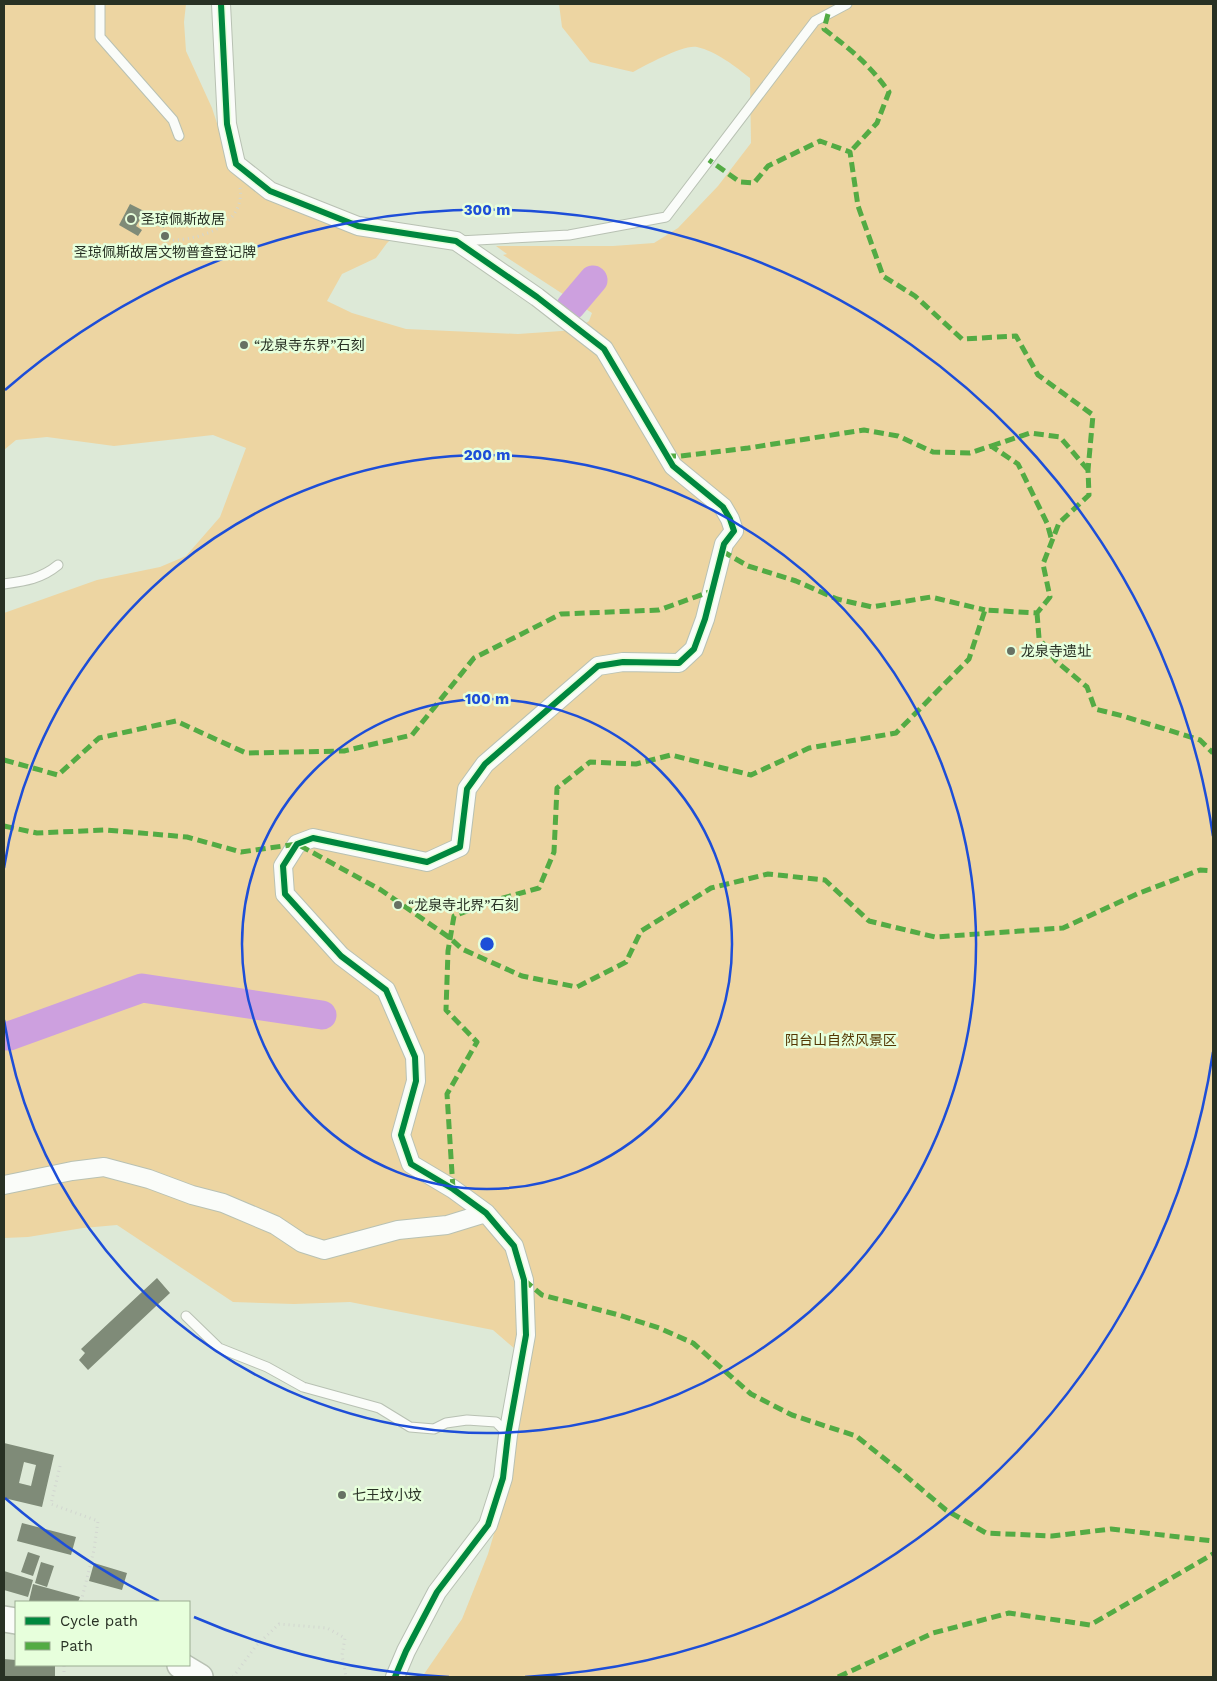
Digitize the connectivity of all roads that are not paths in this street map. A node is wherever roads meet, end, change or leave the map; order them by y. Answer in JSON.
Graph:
{"nodes":[{"id":1,"x":100,"y":4,"type":"edge"},
{"id":2,"x":221,"y":4,"type":"edge"},
{"id":3,"x":847,"y":4,"type":"edge"},
{"id":4,"x":179,"y":136,"type":"dead end"},
{"id":5,"x":456,"y":241,"type":"junction"},
{"id":6,"x":58,"y":565,"type":"dead end"},
{"id":7,"x":4,"y":584,"type":"edge"},
{"id":8,"x":4,"y":1185,"type":"edge"},
{"id":9,"x":486,"y":1214,"type":"junction"},
{"id":10,"x":186,"y":1316,"type":"dead end"},
{"id":11,"x":508,"y":1435,"type":"junction"},
{"id":12,"x":182,"y":1666,"type":"edge"},
{"id":13,"x":200,"y":1677,"type":"edge"},
{"id":14,"x":395,"y":1677,"type":"edge"}],
"edges":[{"from":1,"to":4,"type":"lane"},
{"from":2,"to":5,"type":"street"},
{"from":3,"to":5,"type":"lane"},
{"from":5,"to":9,"type":"street"},
{"from":6,"to":7,"type":"lane"},
{"from":8,"to":9,"type":"street"},
{"from":9,"to":11,"type":"street"},
{"from":10,"to":11,"type":"lane"},
{"from":11,"to":14,"type":"street"},
{"from":12,"to":13,"type":"street"}]}
